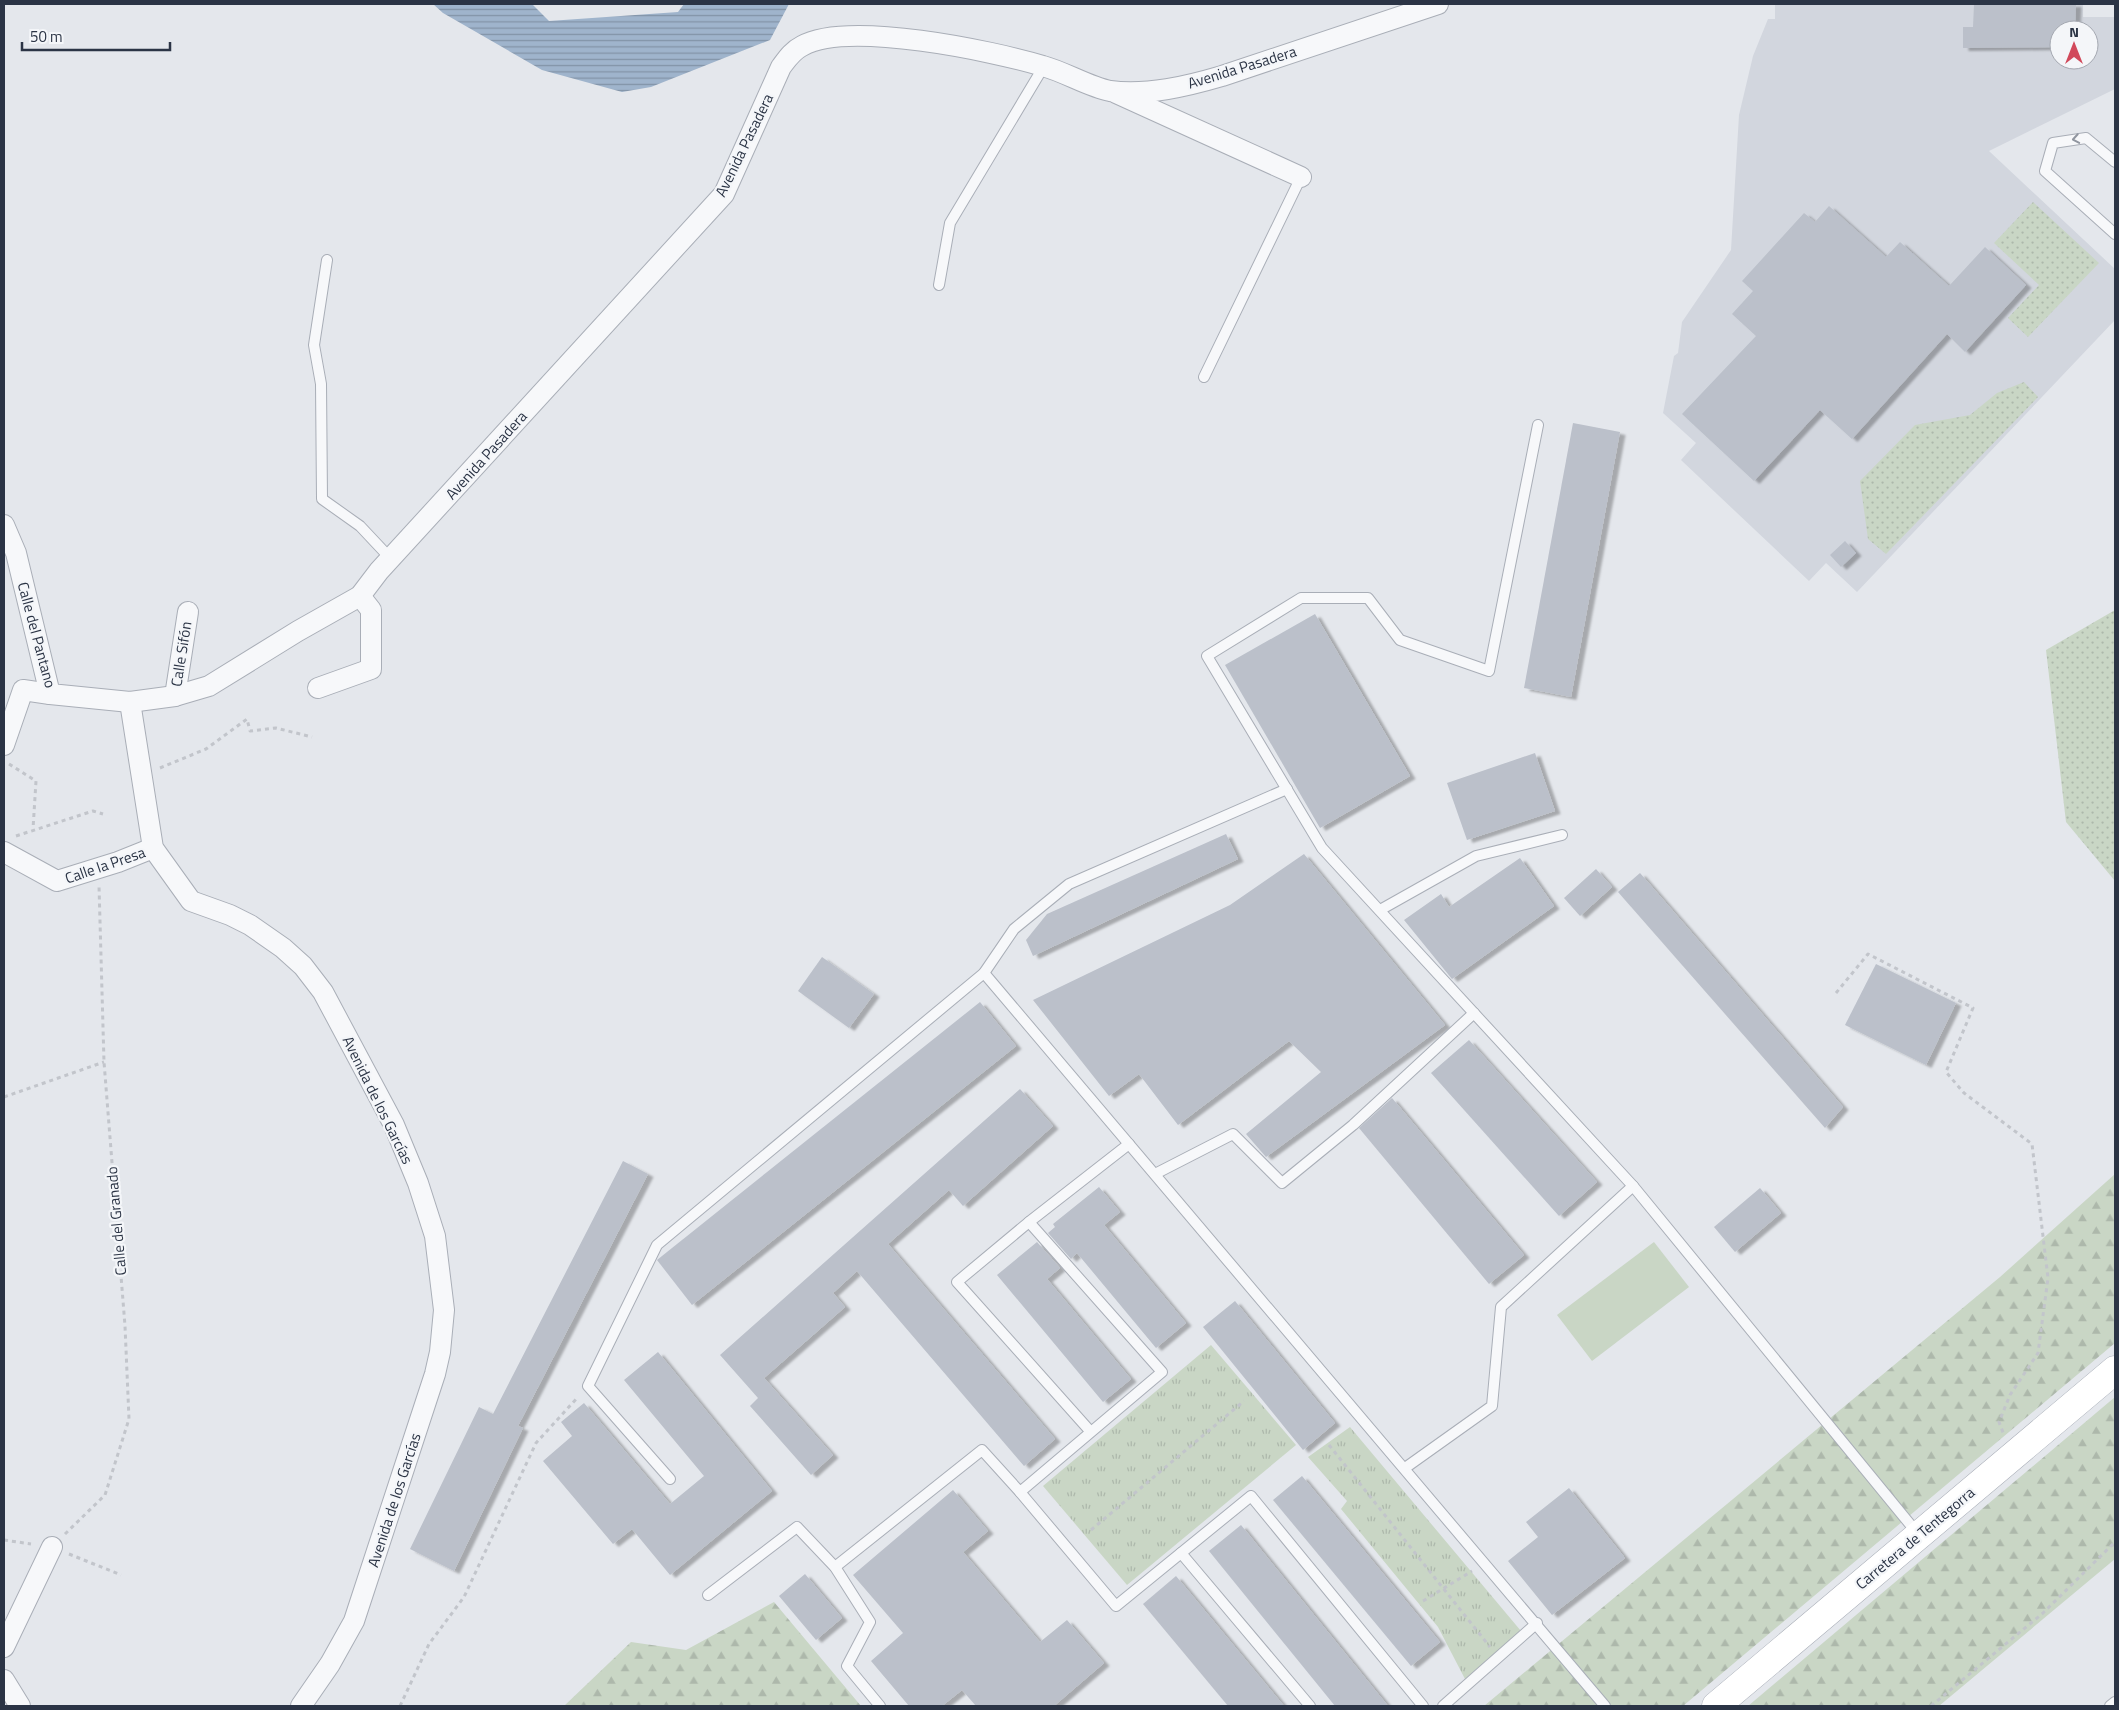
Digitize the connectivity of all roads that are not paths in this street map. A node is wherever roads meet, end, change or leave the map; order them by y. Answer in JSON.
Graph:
{"nodes":[{"id":1,"x":1438,"y":4,"type":"edge"},
{"id":2,"x":1044,"y":66,"type":"junction"},
{"id":3,"x":1109,"y":91,"type":"junction"},
{"id":4,"x":2115,"y":162,"type":"edge"},
{"id":5,"x":1301,"y":177,"type":"joint"},
{"id":6,"x":2115,"y":234,"type":"edge"},
{"id":7,"x":327,"y":260,"type":"dead end"},
{"id":8,"x":940,"y":285,"type":"dead end"},
{"id":9,"x":1204,"y":377,"type":"dead end"},
{"id":10,"x":1538,"y":425,"type":"dead end"},
{"id":11,"x":4,"y":525,"type":"edge"},
{"id":12,"x":391,"y":559,"type":"junction"},
{"id":13,"x":360,"y":596,"type":"junction"},
{"id":14,"x":188,"y":612,"type":"dead end"},
{"id":15,"x":318,"y":688,"type":"dead end"},
{"id":16,"x":50,"y":694,"type":"junction"},
{"id":17,"x":175,"y":696,"type":"junction"},
{"id":18,"x":130,"y":702,"type":"junction"},
{"id":19,"x":4,"y":745,"type":"edge"},
{"id":20,"x":1287,"y":789,"type":"junction"},
{"id":21,"x":1562,"y":835,"type":"dead end"},
{"id":22,"x":7,"y":845,"type":"edge"},
{"id":23,"x":153,"y":848,"type":"junction"},
{"id":24,"x":1380,"y":910,"type":"junction"},
{"id":25,"x":984,"y":973,"type":"junction"},
{"id":26,"x":1474,"y":1013,"type":"junction"},
{"id":27,"x":1129,"y":1144,"type":"junction"},
{"id":28,"x":1155,"y":1174,"type":"junction"},
{"id":29,"x":1633,"y":1186,"type":"junction"},
{"id":30,"x":1029,"y":1222,"type":"junction"},
{"id":31,"x":2115,"y":1370,"type":"edge"},
{"id":32,"x":1090,"y":1431,"type":"junction"},
{"id":33,"x":1405,"y":1468,"type":"junction"},
{"id":34,"x":670,"y":1479,"type":"dead end"},
{"id":35,"x":1020,"y":1492,"type":"junction"},
{"id":36,"x":1918,"y":1535,"type":"junction"},
{"id":37,"x":52,"y":1547,"type":"road end"},
{"id":38,"x":1181,"y":1553,"type":"junction"},
{"id":39,"x":835,"y":1567,"type":"junction"},
{"id":40,"x":708,"y":1595,"type":"dead end"},
{"id":41,"x":1537,"y":1623,"type":"junction"},
{"id":42,"x":4,"y":1647,"type":"edge"},
{"id":43,"x":4,"y":1680,"type":"edge"},
{"id":44,"x":2115,"y":1702,"type":"edge"},
{"id":45,"x":20,"y":1706,"type":"edge"},
{"id":46,"x":301,"y":1706,"type":"edge"},
{"id":47,"x":880,"y":1706,"type":"edge"},
{"id":48,"x":1310,"y":1706,"type":"edge"},
{"id":49,"x":1423,"y":1706,"type":"edge"},
{"id":50,"x":1444,"y":1706,"type":"edge"},
{"id":51,"x":1606,"y":1706,"type":"edge"},
{"id":52,"x":1716,"y":1706,"type":"edge"},
{"id":53,"x":2110,"y":1706,"type":"edge"}],
"edges":[{"from":1,"to":3,"type":"street","name":"Avenida Pasadera"},
{"from":2,"to":3,"type":"street","name":"Avenida Pasadera"},
{"from":2,"to":8,"type":"lane"},
{"from":2,"to":12,"type":"street","name":"Avenida Pasadera"},
{"from":3,"to":5,"type":"street"},
{"from":4,"to":6,"type":"lane","one_way":true},
{"from":5,"to":9,"type":"lane"},
{"from":7,"to":12,"type":"lane"},
{"from":10,"to":20,"type":"lane"},
{"from":11,"to":16,"type":"street","name":"Calle del Pantano"},
{"from":12,"to":13,"type":"street","name":"Avenida Pasadera"},
{"from":13,"to":15,"type":"street"},
{"from":13,"to":17,"type":"street","name":"Avenida Pasadera"},
{"from":14,"to":17,"type":"street","name":"Calle Sifón"},
{"from":16,"to":18,"type":"street","name":"Calle del Pantano"},
{"from":16,"to":19,"type":"street"},
{"from":17,"to":18,"type":"street","name":"Calle del Pantano"},
{"from":18,"to":23,"type":"street","name":"Avenida de los Garcías"},
{"from":20,"to":24,"type":"lane"},
{"from":20,"to":25,"type":"lane"},
{"from":21,"to":24,"type":"lane"},
{"from":22,"to":23,"type":"street","name":"Calle la Presa"},
{"from":23,"to":46,"type":"street","name":"Avenida de los Garcías"},
{"from":24,"to":26,"type":"lane"},
{"from":25,"to":27,"type":"lane"},
{"from":25,"to":34,"type":"lane"},
{"from":26,"to":28,"type":"lane"},
{"from":26,"to":29,"type":"lane"},
{"from":27,"to":28,"type":"lane"},
{"from":27,"to":30,"type":"lane"},
{"from":28,"to":33,"type":"lane"},
{"from":29,"to":33,"type":"lane"},
{"from":29,"to":36,"type":"lane"},
{"from":30,"to":32,"type":"lane"},
{"from":30,"to":32,"type":"lane"},
{"from":31,"to":36,"type":"main road","name":"Carretera de Tentegorra"},
{"from":32,"to":35,"type":"lane"},
{"from":33,"to":41,"type":"lane"},
{"from":35,"to":38,"type":"lane"},
{"from":35,"to":39,"type":"lane"},
{"from":36,"to":52,"type":"main road","name":"Carretera de Tentegorra"},
{"from":37,"to":42,"type":"street"},
{"from":38,"to":48,"type":"lane"},
{"from":38,"to":49,"type":"lane"},
{"from":39,"to":40,"type":"lane"},
{"from":39,"to":47,"type":"lane"},
{"from":41,"to":50,"type":"lane"},
{"from":41,"to":51,"type":"lane"},
{"from":43,"to":45,"type":"street"},
{"from":44,"to":53,"type":"lane"}]}
